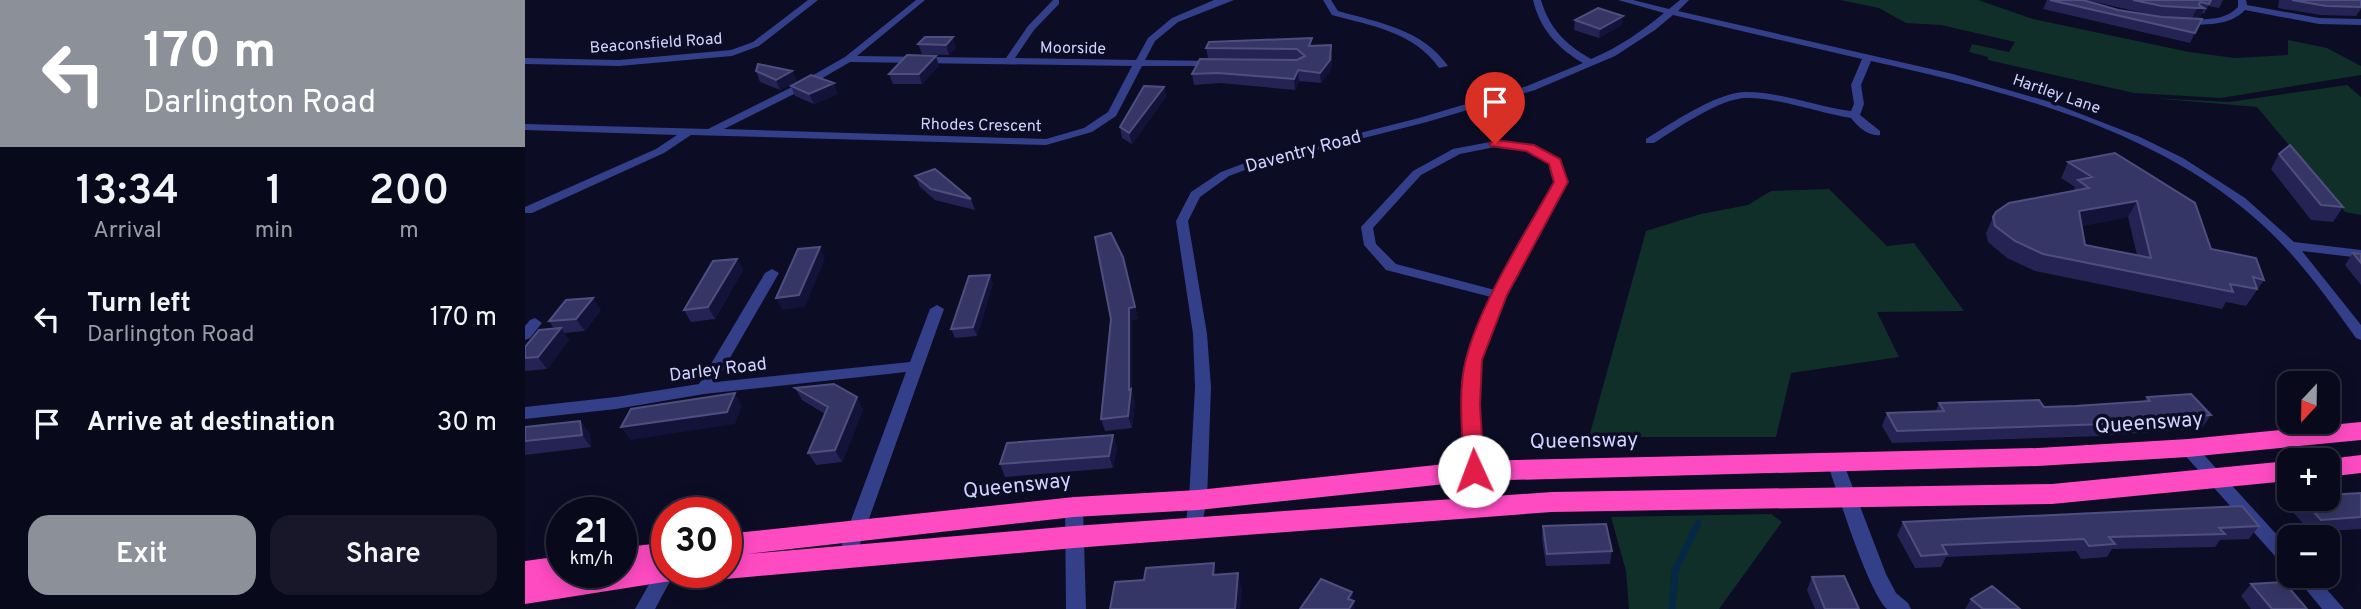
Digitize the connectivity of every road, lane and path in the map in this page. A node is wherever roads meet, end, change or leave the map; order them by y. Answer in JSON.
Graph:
{"nodes":[{"id":1,"x":814,"y":0,"type":"edge"},
{"id":2,"x":921,"y":0,"type":"edge"},
{"id":3,"x":1230,"y":0,"type":"edge"},
{"id":4,"x":1327,"y":0,"type":"edge"},
{"id":5,"x":1537,"y":0,"type":"edge"},
{"id":6,"x":1622,"y":0,"type":"edge"},
{"id":7,"x":1685,"y":0,"type":"edge"},
{"id":8,"x":1056,"y":2,"type":"edge"},
{"id":9,"x":2242,"y":4,"type":"edge"},
{"id":10,"x":1672,"y":12,"type":"junction"},
{"id":11,"x":2169,"y":21,"type":"edge"},
{"id":12,"x":2361,"y":22,"type":"edge"},
{"id":13,"x":2349,"y":23,"type":"junction"},
{"id":14,"x":2361,"y":30,"type":"edge"},
{"id":15,"x":1868,"y":57,"type":"junction"},
{"id":16,"x":848,"y":59,"type":"junction"},
{"id":17,"x":525,"y":61,"type":"edge"},
{"id":18,"x":1008,"y":62,"type":"junction"},
{"id":19,"x":1591,"y":63,"type":"junction"},
{"id":20,"x":1138,"y":64,"type":"junction"},
{"id":21,"x":1231,"y":65,"type":"edge"},
{"id":22,"x":1443,"y":65,"type":"dead end"},
{"id":23,"x":1855,"y":115,"type":"junction"},
{"id":24,"x":525,"y":127,"type":"edge"},
{"id":25,"x":691,"y":131,"type":"junction"},
{"id":26,"x":711,"y":131,"type":"junction"},
{"id":27,"x":1876,"y":133,"type":"dead end"},
{"id":28,"x":1650,"y":141,"type":"dead end"},
{"id":29,"x":529,"y":211,"type":"dead end"},
{"id":30,"x":2289,"y":245,"type":"junction"},
{"id":31,"x":2361,"y":254,"type":"edge"},
{"id":32,"x":772,"y":273,"type":"dead end"},
{"id":33,"x":1499,"y":295,"type":"junction"},
{"id":34,"x":937,"y":309,"type":"dead end"},
{"id":35,"x":535,"y":323,"type":"dead end"},
{"id":36,"x":525,"y":335,"type":"edge"},
{"id":37,"x":2361,"y":335,"type":"edge"},
{"id":38,"x":916,"y":366,"type":"junction"},
{"id":39,"x":704,"y":389,"type":"junction"},
{"id":40,"x":525,"y":413,"type":"edge"},
{"id":41,"x":2361,"y":431,"type":"edge"},
{"id":42,"x":2187,"y":448,"type":"junction"},
{"id":43,"x":1835,"y":462,"type":"junction"},
{"id":44,"x":2361,"y":464,"type":"edge"},
{"id":45,"x":2340,"y":466,"type":"edge"},
{"id":46,"x":1474,"y":471,"type":"junction"},
{"id":47,"x":2277,"y":472,"type":"edge"},
{"id":48,"x":2215,"y":478,"type":"junction"},
{"id":49,"x":1847,"y":498,"type":"junction"},
{"id":50,"x":1198,"y":500,"type":"junction"},
{"id":51,"x":1074,"y":507,"type":"junction"},
{"id":52,"x":1484,"y":507,"type":"junction"},
{"id":53,"x":1194,"y":528,"type":"junction"},
{"id":54,"x":859,"y":529,"type":"junction"},
{"id":55,"x":1074,"y":537,"type":"junction"},
{"id":56,"x":742,"y":543,"type":"edge"},
{"id":57,"x":2277,"y":547,"type":"edge"},
{"id":58,"x":846,"y":558,"type":"junction"},
{"id":59,"x":742,"y":566,"type":"edge"},
{"id":60,"x":546,"y":570,"type":"edge"},
{"id":61,"x":651,"y":570,"type":"edge"},
{"id":62,"x":525,"y":573,"type":"edge"},
{"id":63,"x":656,"y":588,"type":"edge"},
{"id":64,"x":2315,"y":588,"type":"edge"},
{"id":65,"x":525,"y":592,"type":"edge"},
{"id":66,"x":645,"y":609,"type":"edge"},
{"id":67,"x":1076,"y":609,"type":"edge"},
{"id":68,"x":1901,"y":609,"type":"edge"},
{"id":69,"x":2334,"y":609,"type":"edge"}],
"edges":[{"from":1,"to":17,"type":"street","name":"Beaconsfield Road"},
{"from":2,"to":16,"type":"street"},
{"from":3,"to":20,"type":"street","name":"Rhodes Crescent"},
{"from":4,"to":22,"type":"street"},
{"from":5,"to":19,"type":"street"},
{"from":6,"to":10,"type":"street"},
{"from":7,"to":10,"type":"street","name":"Daventry Road"},
{"from":8,"to":18,"type":"street"},
{"from":9,"to":11,"type":"street"},
{"from":9,"to":13,"type":"street"},
{"from":10,"to":15,"type":"street","name":"Hartley Lane"},
{"from":10,"to":19,"type":"street","name":"Daventry Road"},
{"from":12,"to":13,"type":"street"},
{"from":13,"to":14,"type":"street"},
{"from":15,"to":23,"type":"street"},
{"from":15,"to":30,"type":"street","name":"Hartley Lane"},
{"from":16,"to":18,"type":"street","name":"Moorside"},
{"from":16,"to":26,"type":"street"},
{"from":18,"to":20,"type":"street","name":"Moorside"},
{"from":19,"to":50,"type":"street","name":"Daventry Road"},
{"from":20,"to":21,"type":"street","name":"Moorside"},
{"from":20,"to":26,"type":"street","name":"Rhodes Crescent"},
{"from":23,"to":27,"type":"street"},
{"from":23,"to":28,"type":"street"},
{"from":24,"to":25,"type":"street","name":"Rhodes Crescent"},
{"from":25,"to":26,"type":"street","name":"Rhodes Crescent"},
{"from":25,"to":29,"type":"street"},
{"from":30,"to":31,"type":"street"},
{"from":30,"to":37,"type":"street","name":"Hartley Lane"},
{"from":32,"to":39,"type":"street"},
{"from":33,"to":33,"type":"street"},
{"from":33,"to":46,"type":"street"},
{"from":34,"to":38,"type":"street"},
{"from":35,"to":36,"type":"street"},
{"from":38,"to":39,"type":"street","name":"Darley Road"},
{"from":38,"to":54,"type":"street"},
{"from":39,"to":40,"type":"street","name":"Darley Road"},
{"from":41,"to":42,"type":"highway","name":"Queensway"},
{"from":42,"to":43,"type":"highway","name":"Queensway"},
{"from":42,"to":48,"type":"street"},
{"from":43,"to":46,"type":"highway","name":"Queensway"},
{"from":43,"to":49,"type":"street"},
{"from":44,"to":45,"type":"highway"},
{"from":46,"to":50,"type":"highway","name":"Queensway"},
{"from":46,"to":52,"type":"street"},
{"from":47,"to":48,"type":"highway"},
{"from":48,"to":49,"type":"highway"},
{"from":48,"to":57,"type":"street"},
{"from":49,"to":52,"type":"highway"},
{"from":49,"to":68,"type":"street"},
{"from":50,"to":51,"type":"highway","name":"Queensway"},
{"from":50,"to":53,"type":"street","name":"Daventry Road"},
{"from":51,"to":54,"type":"highway","name":"Queensway"},
{"from":51,"to":55,"type":"street"},
{"from":52,"to":53,"type":"highway"},
{"from":53,"to":55,"type":"highway"},
{"from":54,"to":56,"type":"highway","name":"Queensway"},
{"from":54,"to":58,"type":"street"},
{"from":55,"to":58,"type":"highway"},
{"from":55,"to":67,"type":"street"},
{"from":58,"to":59,"type":"highway"},
{"from":60,"to":62,"type":"highway"},
{"from":61,"to":65,"type":"highway"},
{"from":63,"to":66,"type":"street"},
{"from":64,"to":69,"type":"street"}]}
